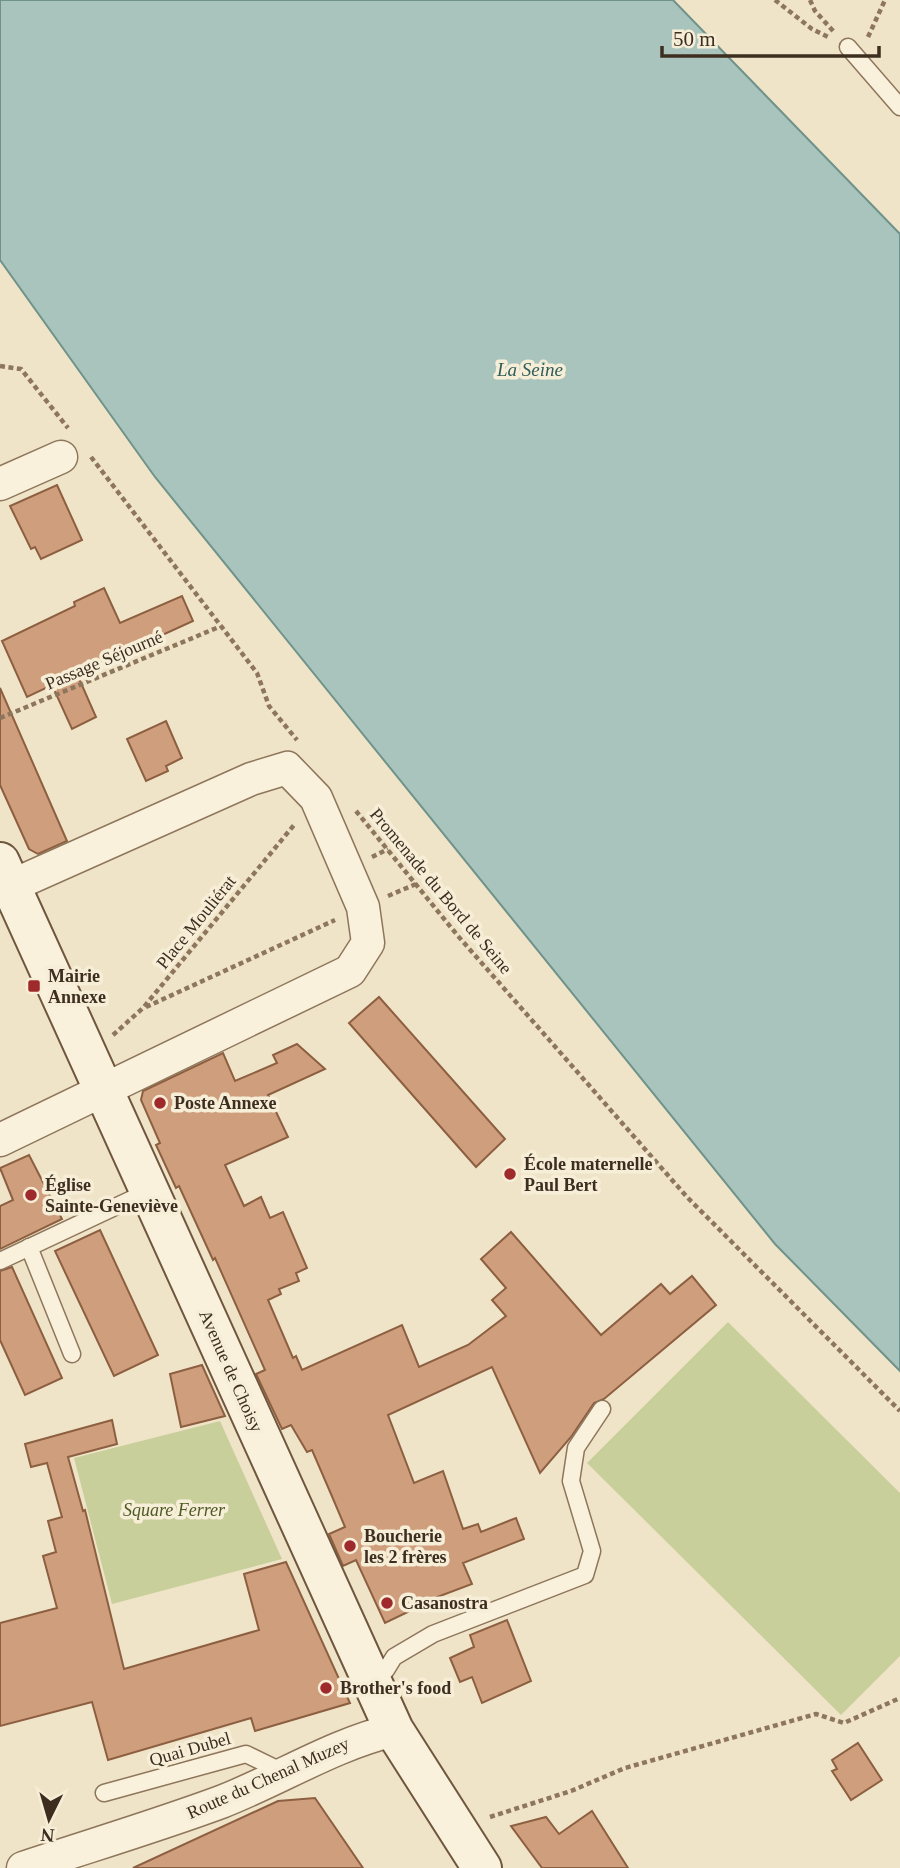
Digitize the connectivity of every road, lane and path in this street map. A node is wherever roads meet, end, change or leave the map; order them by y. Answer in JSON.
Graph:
{"nodes":[{"id":1,"x":775,"y":0,"type":"edge"},
{"id":2,"x":810,"y":0,"type":"edge"},
{"id":3,"x":885,"y":0,"type":"edge"},
{"id":4,"x":870,"y":32,"type":"dead end"},
{"id":5,"x":848,"y":47,"type":"junction"},
{"id":6,"x":900,"y":107,"type":"edge"},
{"id":7,"x":0,"y":366,"type":"edge"},
{"id":8,"x":74,"y":448,"type":"junction"},
{"id":9,"x":0,"y":484,"type":"edge"},
{"id":10,"x":219,"y":627,"type":"junction"},
{"id":11,"x":0,"y":719,"type":"edge"},
{"id":12,"x":306,"y":751,"type":"dead end"},
{"id":13,"x":316,"y":798,"type":"junction"},
{"id":14,"x":355,"y":810,"type":"dead end"},
{"id":15,"x":4,"y":879,"type":"edge"},
{"id":16,"x":416,"y":884,"type":"junction"},
{"id":17,"x":363,"y":907,"type":"junction"},
{"id":18,"x":144,"y":1008,"type":"junction"},
{"id":19,"x":86,"y":1053,"type":"junction"},
{"id":20,"x":104,"y":1091,"type":"junction"},
{"id":21,"x":0,"y":1140,"type":"edge"},
{"id":22,"x":149,"y":1191,"type":"junction"},
{"id":23,"x":29,"y":1247,"type":"junction"},
{"id":24,"x":0,"y":1261,"type":"edge"},
{"id":25,"x":72,"y":1354,"type":"dead end"},
{"id":26,"x":602,"y":1409,"type":"dead end"},
{"id":27,"x":900,"y":1411,"type":"edge"},
{"id":28,"x":370,"y":1678,"type":"junction"},
{"id":29,"x":900,"y":1698,"type":"edge"},
{"id":30,"x":394,"y":1730,"type":"junction"},
{"id":31,"x":283,"y":1772,"type":"junction"},
{"id":32,"x":104,"y":1793,"type":"dead end"},
{"id":33,"x":456,"y":1828,"type":"junction"},
{"id":34,"x":23,"y":1868,"type":"edge"},
{"id":35,"x":482,"y":1868,"type":"edge"}],
"edges":[{"from":1,"to":5,"type":"path"},
{"from":2,"to":5,"type":"path"},
{"from":3,"to":4,"type":"path"},
{"from":5,"to":6,"type":"lane"},
{"from":7,"to":8,"type":"path"},
{"from":8,"to":9,"type":"street"},
{"from":8,"to":10,"type":"path"},
{"from":10,"to":11,"type":"path","name":"Passage Séjourné"},
{"from":10,"to":12,"type":"path"},
{"from":13,"to":15,"type":"street"},
{"from":13,"to":17,"type":"street"},
{"from":13,"to":18,"type":"path","name":"Place Mouliérat"},
{"from":14,"to":16,"type":"path","name":"Promenade du Bord de Seine"},
{"from":15,"to":19,"type":"main road","name":"Avenue de Choisy"},
{"from":16,"to":17,"type":"path"},
{"from":16,"to":27,"type":"path","name":"Promenade du Bord de Seine"},
{"from":17,"to":18,"type":"path"},
{"from":17,"to":20,"type":"street"},
{"from":18,"to":19,"type":"path","name":"Place Mouliérat"},
{"from":19,"to":20,"type":"main road","name":"Avenue de Choisy"},
{"from":20,"to":21,"type":"street"},
{"from":20,"to":22,"type":"main road","name":"Avenue de Choisy"},
{"from":22,"to":23,"type":"lane"},
{"from":22,"to":28,"type":"main road","name":"Avenue de Choisy"},
{"from":23,"to":24,"type":"lane"},
{"from":23,"to":25,"type":"lane"},
{"from":26,"to":28,"type":"lane"},
{"from":28,"to":30,"type":"main road","name":"Avenue de Choisy"},
{"from":29,"to":33,"type":"path"},
{"from":30,"to":31,"type":"street","name":"Route du Chenal Muzey"},
{"from":30,"to":33,"type":"main road","name":"Avenue de Choisy"},
{"from":31,"to":32,"type":"lane","name":"Quai Dubel"},
{"from":31,"to":34,"type":"street","name":"Route du Chenal Muzey"},
{"from":33,"to":35,"type":"main road","name":"Avenue de Choisy"}]}
